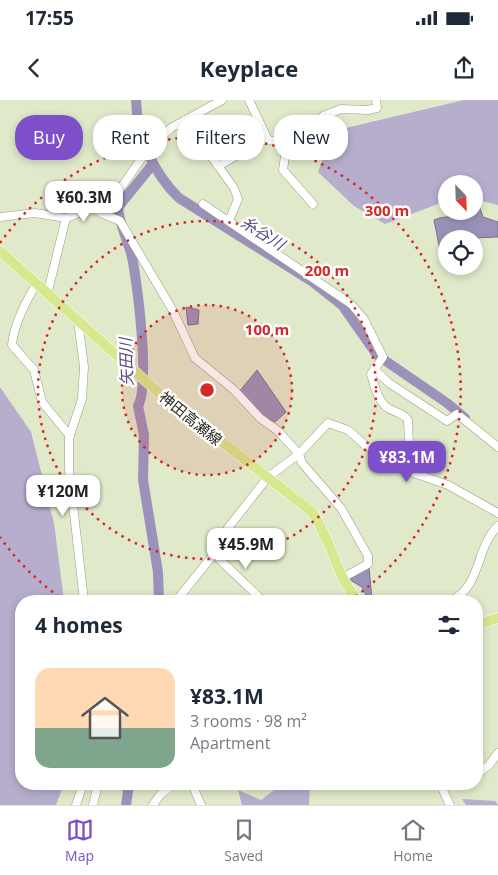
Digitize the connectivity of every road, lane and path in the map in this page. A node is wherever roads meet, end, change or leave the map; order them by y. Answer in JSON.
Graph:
{"nodes":[{"id":1,"x":222,"y":100,"type":"edge"},
{"id":2,"x":249,"y":100,"type":"edge"},
{"id":3,"x":376,"y":100,"type":"edge"},
{"id":4,"x":194,"y":115,"type":"edge"},
{"id":5,"x":325,"y":115,"type":"edge"},
{"id":6,"x":177,"y":125,"type":"edge"},
{"id":7,"x":268,"y":140,"type":"junction"},
{"id":8,"x":274,"y":141,"type":"edge"},
{"id":9,"x":214,"y":160,"type":"edge"},
{"id":10,"x":284,"y":160,"type":"edge"},
{"id":11,"x":218,"y":166,"type":"junction"},
{"id":12,"x":203,"y":204,"type":"dead end"},
{"id":13,"x":313,"y":204,"type":"dead end"},
{"id":14,"x":92,"y":206,"type":"junction"},
{"id":15,"x":0,"y":217,"type":"edge"},
{"id":16,"x":66,"y":218,"type":"junction"},
{"id":17,"x":229,"y":220,"type":"junction"},
{"id":18,"x":0,"y":251,"type":"edge"},
{"id":19,"x":37,"y":283,"type":"junction"},
{"id":20,"x":46,"y":291,"type":"junction"},
{"id":21,"x":78,"y":320,"type":"junction"},
{"id":22,"x":378,"y":363,"type":"junction"},
{"id":23,"x":70,"y":436,"type":"junction"},
{"id":24,"x":498,"y":447,"type":"edge"},
{"id":25,"x":299,"y":454,"type":"junction"},
{"id":26,"x":410,"y":472,"type":"junction"},
{"id":27,"x":268,"y":477,"type":"junction"},
{"id":28,"x":498,"y":513,"type":"edge"},
{"id":29,"x":498,"y":526,"type":"edge"},
{"id":30,"x":214,"y":554,"type":"junction"},
{"id":31,"x":344,"y":578,"type":"junction"},
{"id":32,"x":83,"y":595,"type":"edge"},
{"id":33,"x":181,"y":595,"type":"edge"},
{"id":34,"x":257,"y":595,"type":"edge"},
{"id":35,"x":354,"y":595,"type":"edge"},
{"id":36,"x":459,"y":595,"type":"edge"},
{"id":37,"x":498,"y":618,"type":"edge"},
{"id":38,"x":483,"y":623,"type":"edge"},
{"id":39,"x":498,"y":753,"type":"edge"},
{"id":40,"x":483,"y":770,"type":"edge"},
{"id":41,"x":81,"y":790,"type":"edge"},
{"id":42,"x":97,"y":790,"type":"edge"},
{"id":43,"x":167,"y":790,"type":"edge"},
{"id":44,"x":195,"y":790,"type":"edge"},
{"id":45,"x":443,"y":790,"type":"edge"},
{"id":46,"x":76,"y":805,"type":"edge"},
{"id":47,"x":93,"y":805,"type":"edge"},
{"id":48,"x":153,"y":805,"type":"edge"},
{"id":49,"x":201,"y":805,"type":"edge"},
{"id":50,"x":450,"y":805,"type":"edge"}],
"edges":[{"from":1,"to":4,"type":"street"},
{"from":2,"to":7,"type":"street"},
{"from":3,"to":5,"type":"street"},
{"from":6,"to":14,"type":"street"},
{"from":7,"to":8,"type":"street"},
{"from":7,"to":11,"type":"street"},
{"from":9,"to":11,"type":"street"},
{"from":10,"to":13,"type":"street"},
{"from":11,"to":17,"type":"street"},
{"from":12,"to":17,"type":"street"},
{"from":14,"to":16,"type":"street"},
{"from":14,"to":25,"type":"street"},
{"from":15,"to":16,"type":"street"},
{"from":16,"to":20,"type":"street"},
{"from":17,"to":22,"type":"street"},
{"from":18,"to":19,"type":"main road","name":"神田高瀬線"},
{"from":19,"to":20,"type":"main road","name":"神田高瀬線"},
{"from":19,"to":23,"type":"street"},
{"from":20,"to":21,"type":"main road","name":"神田高瀬線"},
{"from":21,"to":23,"type":"street"},
{"from":21,"to":27,"type":"main road","name":"神田高瀬線"},
{"from":22,"to":24,"type":"street"},
{"from":22,"to":26,"type":"street"},
{"from":23,"to":32,"type":"street"},
{"from":25,"to":26,"type":"street"},
{"from":25,"to":27,"type":"street"},
{"from":25,"to":31,"type":"street"},
{"from":26,"to":28,"type":"street"},
{"from":27,"to":30,"type":"street"},
{"from":27,"to":31,"type":"main road","name":"神田高瀬線"},
{"from":29,"to":36,"type":"street"},
{"from":30,"to":33,"type":"street"},
{"from":30,"to":34,"type":"street"},
{"from":31,"to":35,"type":"main road","name":"神田高瀬線"},
{"from":37,"to":38,"type":"main road"},
{"from":39,"to":40,"type":"street"},
{"from":41,"to":46,"type":"street"},
{"from":42,"to":47,"type":"street"},
{"from":43,"to":48,"type":"street"},
{"from":44,"to":49,"type":"street"},
{"from":45,"to":50,"type":"street"}]}
